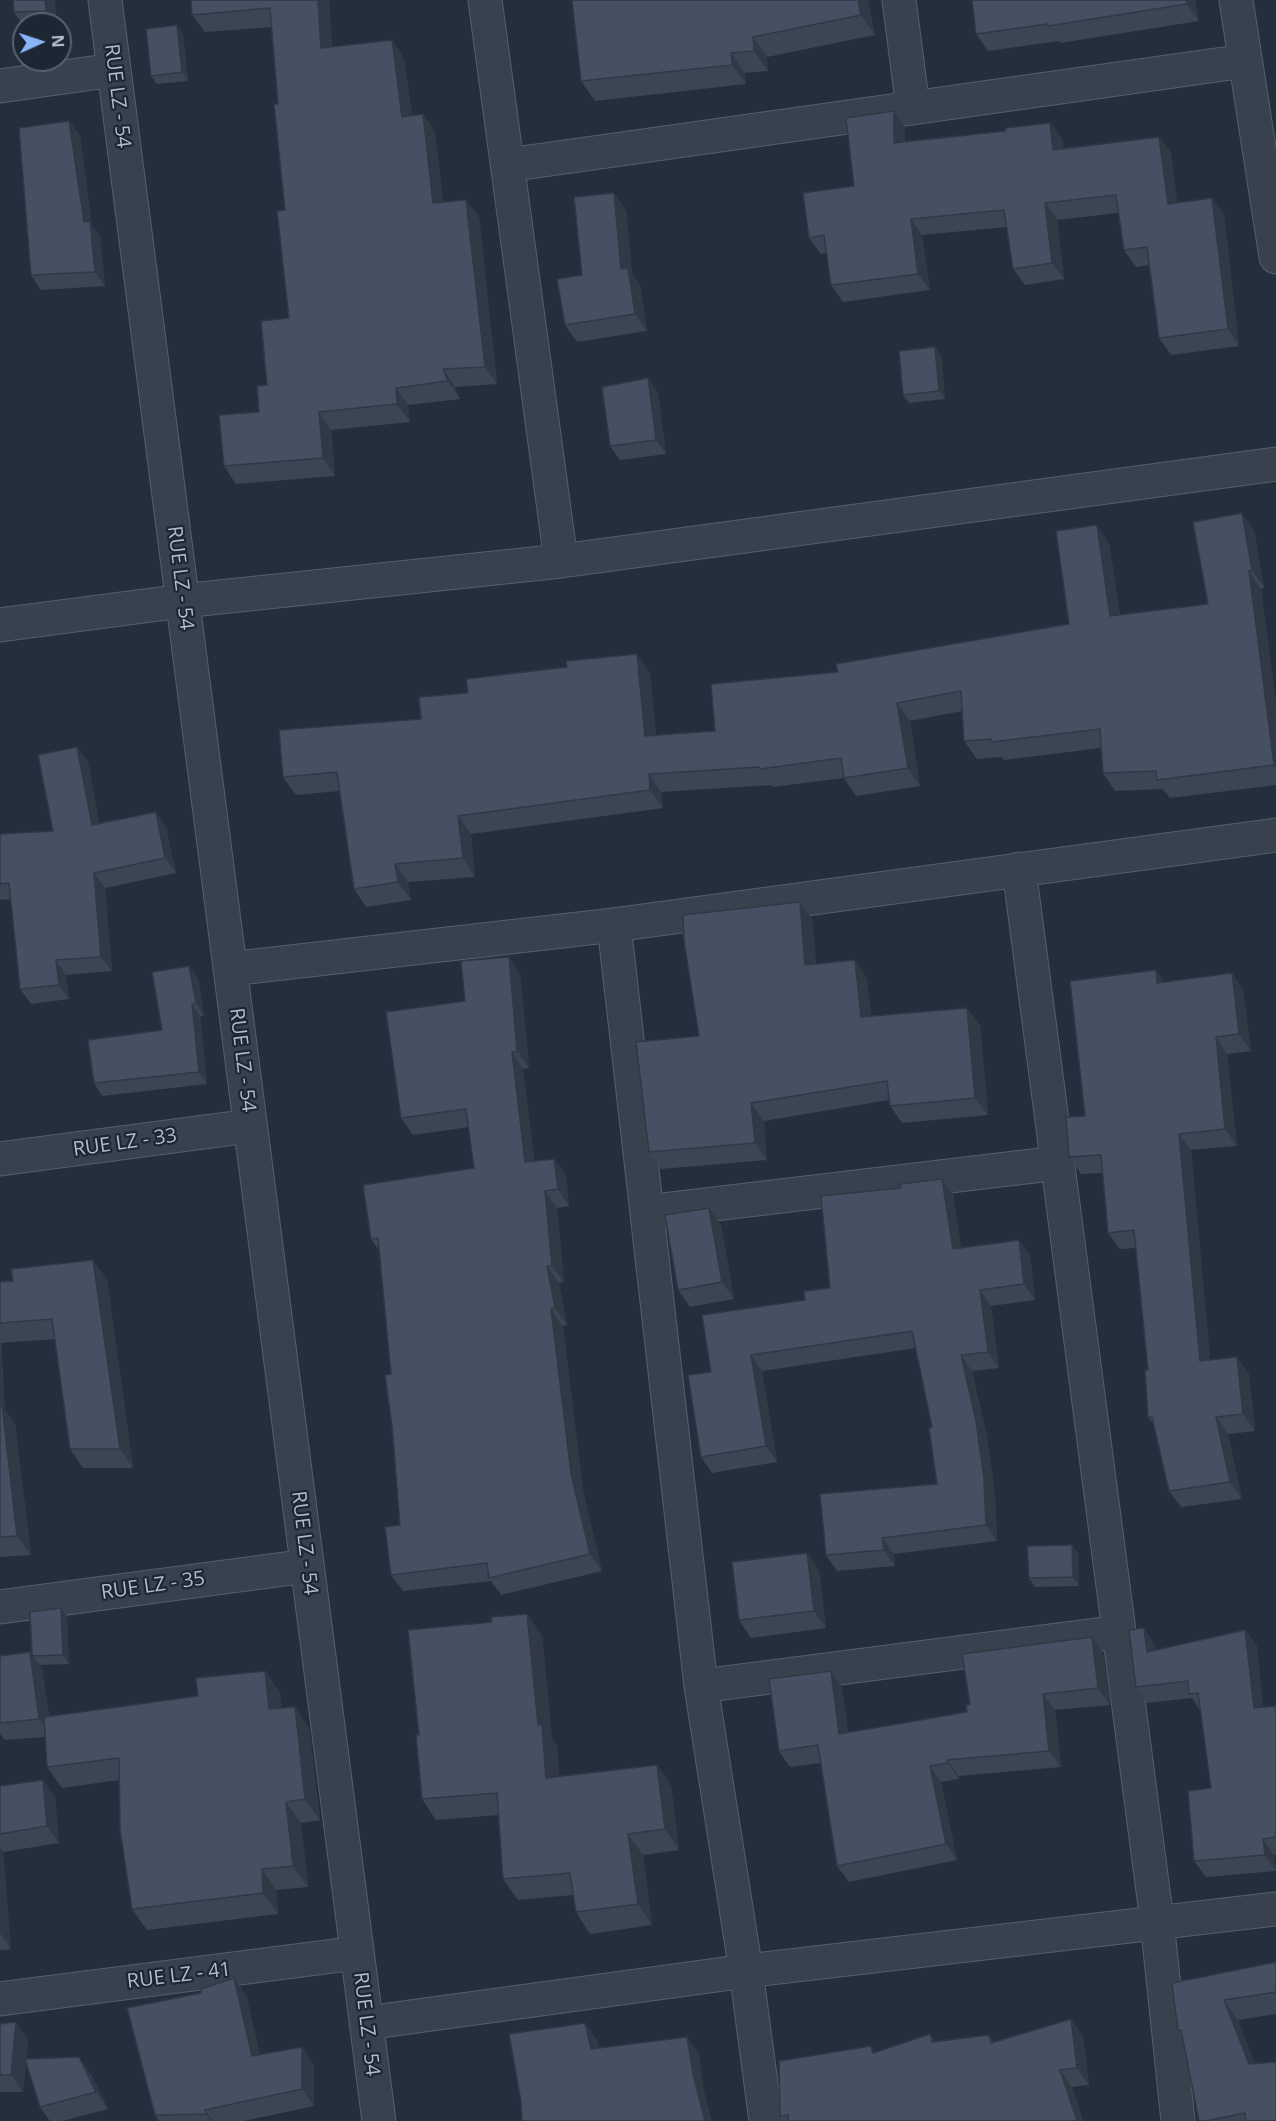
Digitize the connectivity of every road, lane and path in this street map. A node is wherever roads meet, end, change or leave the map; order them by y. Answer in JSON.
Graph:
{"nodes":[{"id":1,"x":105,"y":0,"type":"edge"},
{"id":2,"x":485,"y":0,"type":"edge"},
{"id":3,"x":899,"y":0,"type":"edge"},
{"id":4,"x":1236,"y":0,"type":"edge"},
{"id":5,"x":1245,"y":61,"type":"junction"},
{"id":6,"x":114,"y":70,"type":"junction"},
{"id":7,"x":0,"y":86,"type":"edge"},
{"id":8,"x":913,"y":108,"type":"junction"},
{"id":9,"x":508,"y":165,"type":"junction"},
{"id":10,"x":1276,"y":257,"type":"edge"},
{"id":11,"x":1276,"y":464,"type":"edge"},
{"id":12,"x":561,"y":561,"type":"junction"},
{"id":13,"x":182,"y":601,"type":"junction"},
{"id":14,"x":0,"y":625,"type":"edge"},
{"id":15,"x":1276,"y":835,"type":"edge"},
{"id":16,"x":1019,"y":869,"type":"junction"},
{"id":17,"x":614,"y":925,"type":"junction"},
{"id":18,"x":230,"y":969,"type":"junction"},
{"id":19,"x":250,"y":1126,"type":"junction"},
{"id":20,"x":0,"y":1159,"type":"edge"},
{"id":21,"x":1058,"y":1163,"type":"junction"},
{"id":22,"x":647,"y":1212,"type":"junction"},
{"id":23,"x":307,"y":1566,"type":"junction"},
{"id":24,"x":0,"y":1607,"type":"edge"},
{"id":25,"x":1119,"y":1632,"type":"junction"},
{"id":26,"x":701,"y":1686,"type":"junction"},
{"id":27,"x":1276,"y":1909,"type":"edge"},
{"id":28,"x":1157,"y":1921,"type":"junction"},
{"id":29,"x":357,"y":1953,"type":"junction"},
{"id":30,"x":746,"y":1971,"type":"junction"},
{"id":31,"x":0,"y":1999,"type":"edge"},
{"id":32,"x":366,"y":2023,"type":"junction"},
{"id":33,"x":378,"y":2121,"type":"edge"},
{"id":34,"x":766,"y":2121,"type":"edge"},
{"id":35,"x":1179,"y":2121,"type":"edge"}],
"edges":[{"from":1,"to":6,"type":"street","name":"RUE LZ - 54"},
{"from":2,"to":9,"type":"street"},
{"from":3,"to":8,"type":"street"},
{"from":4,"to":5,"type":"street"},
{"from":5,"to":8,"type":"street"},
{"from":5,"to":10,"type":"street"},
{"from":6,"to":7,"type":"street"},
{"from":6,"to":13,"type":"street","name":"RUE LZ - 54"},
{"from":8,"to":9,"type":"street"},
{"from":9,"to":12,"type":"street"},
{"from":11,"to":12,"type":"street"},
{"from":12,"to":13,"type":"street"},
{"from":13,"to":14,"type":"street"},
{"from":13,"to":18,"type":"street","name":"RUE LZ - 54"},
{"from":15,"to":16,"type":"street"},
{"from":16,"to":17,"type":"street"},
{"from":16,"to":21,"type":"street"},
{"from":17,"to":18,"type":"street"},
{"from":17,"to":22,"type":"street"},
{"from":18,"to":19,"type":"street","name":"RUE LZ - 54"},
{"from":19,"to":20,"type":"street","name":"RUE LZ - 33"},
{"from":19,"to":23,"type":"street","name":"RUE LZ - 54"},
{"from":21,"to":22,"type":"street"},
{"from":21,"to":25,"type":"street"},
{"from":22,"to":26,"type":"street"},
{"from":23,"to":24,"type":"street","name":"RUE LZ - 35"},
{"from":23,"to":29,"type":"street","name":"RUE LZ - 54"},
{"from":25,"to":26,"type":"street"},
{"from":25,"to":28,"type":"street"},
{"from":26,"to":30,"type":"street"},
{"from":27,"to":28,"type":"street"},
{"from":28,"to":30,"type":"street"},
{"from":28,"to":35,"type":"street"},
{"from":29,"to":31,"type":"street","name":"RUE LZ - 41"},
{"from":29,"to":32,"type":"street","name":"RUE LZ - 54"},
{"from":30,"to":32,"type":"street"},
{"from":30,"to":34,"type":"street"},
{"from":32,"to":33,"type":"street","name":"RUE LZ - 54"}]}
